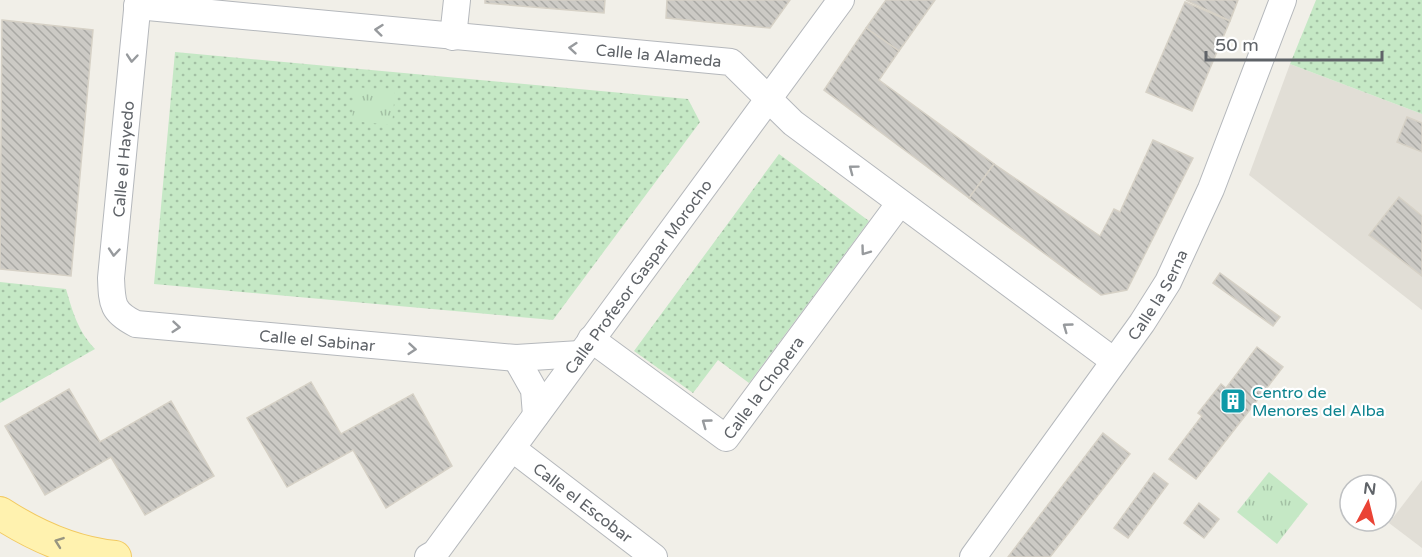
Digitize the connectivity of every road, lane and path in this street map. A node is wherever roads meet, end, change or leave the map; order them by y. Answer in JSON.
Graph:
{"nodes":[{"id":1,"x":457,"y":0,"type":"edge"},
{"id":2,"x":841,"y":0,"type":"edge"},
{"id":3,"x":1283,"y":0,"type":"edge"},
{"id":4,"x":137,"y":3,"type":"edge"},
{"id":5,"x":453,"y":37,"type":"junction"},
{"id":6,"x":768,"y":98,"type":"junction"},
{"id":7,"x":899,"y":204,"type":"junction"},
{"id":8,"x":119,"y":315,"type":"joint"},
{"id":9,"x":585,"y":347,"type":"junction"},
{"id":10,"x":516,"y":358,"type":"junction"},
{"id":11,"x":1114,"y":361,"type":"junction"},
{"id":12,"x":536,"y":415,"type":"junction"},
{"id":13,"x":513,"y":449,"type":"junction"},
{"id":14,"x":0,"y":513,"type":"edge"},
{"id":15,"x":433,"y":556,"type":"edge"},
{"id":16,"x":115,"y":557,"type":"edge"},
{"id":17,"x":654,"y":557,"type":"edge"},
{"id":18,"x":973,"y":557,"type":"edge"}],
"edges":[{"from":1,"to":5,"type":"street"},
{"from":2,"to":6,"type":"street","name":"Calle Profesor Gaspar Morocho"},
{"from":3,"to":11,"type":"street","name":"Calle la Serna"},
{"from":5,"to":4,"type":"street","name":"Calle la Alameda","one_way":true},
{"from":4,"to":8,"type":"street","name":"Calle el Hayedo","one_way":true},
{"from":6,"to":5,"type":"street","name":"Calle la Alameda","one_way":true},
{"from":7,"to":6,"type":"street","name":"Calle la Alameda","one_way":true},
{"from":6,"to":9,"type":"street","name":"Calle Profesor Gaspar Morocho"},
{"from":7,"to":9,"type":"street","name":"Calle la Chopera","one_way":true},
{"from":11,"to":7,"type":"street","name":"Calle la Alameda","one_way":true},
{"from":8,"to":10,"type":"street","name":"Calle el Sabinar","one_way":true},
{"from":9,"to":10,"type":"street","name":"Calle el Sabinar"},
{"from":9,"to":12,"type":"street","name":"Calle Profesor Gaspar Morocho"},
{"from":10,"to":12,"type":"street"},
{"from":11,"to":18,"type":"street","name":"Calle la Serna"},
{"from":12,"to":13,"type":"street","name":"Calle Profesor Gaspar Morocho"},
{"from":13,"to":15,"type":"street","name":"Calle Profesor Gaspar Morocho"},
{"from":13,"to":17,"type":"street","name":"Calle el Escobar"},
{"from":16,"to":14,"type":"main road","one_way":true}]}
